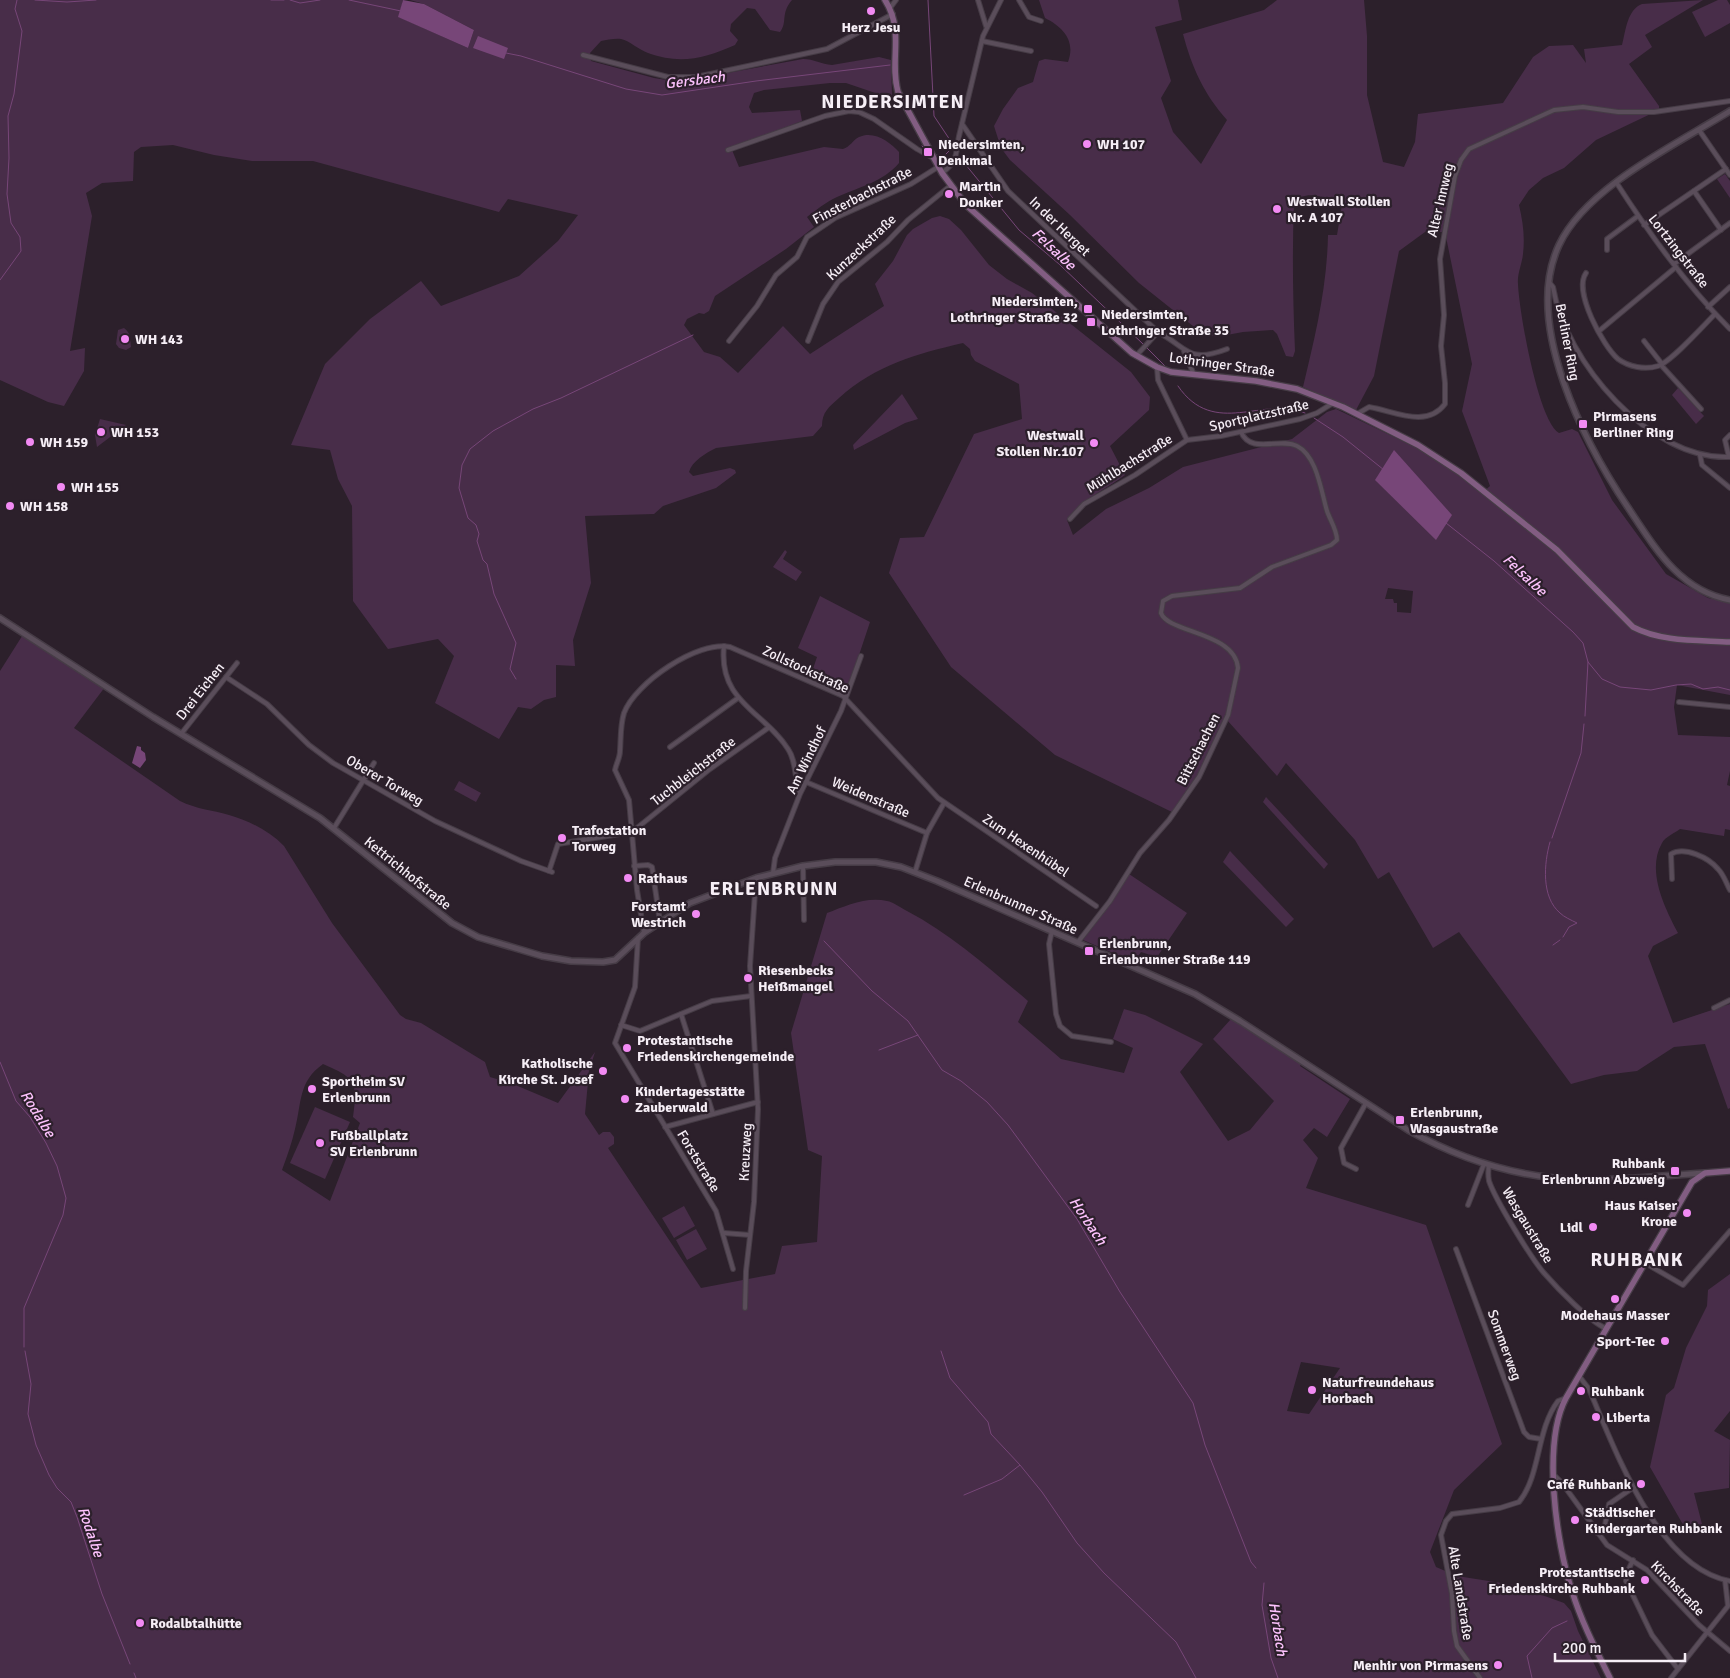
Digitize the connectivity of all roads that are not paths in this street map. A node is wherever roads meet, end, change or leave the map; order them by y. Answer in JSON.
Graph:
{"nodes":[{"id":1,"x":885,"y":0,"type":"edge"},
{"id":2,"x":896,"y":0,"type":"edge"},
{"id":3,"x":978,"y":0,"type":"edge"},
{"id":4,"x":1001,"y":0,"type":"edge"},
{"id":5,"x":1019,"y":0,"type":"edge"},
{"id":6,"x":891,"y":11,"type":"junction"},
{"id":7,"x":1041,"y":21,"type":"dead end"},
{"id":8,"x":986,"y":26,"type":"junction"},
{"id":9,"x":982,"y":41,"type":"junction"},
{"id":10,"x":1031,"y":52,"type":"dead end"},
{"id":11,"x":583,"y":55,"type":"dead end"},
{"id":12,"x":1730,"y":101,"type":"edge"},
{"id":13,"x":1730,"y":111,"type":"edge"},
{"id":14,"x":962,"y":124,"type":"junction"},
{"id":15,"x":1699,"y":130,"type":"junction"},
{"id":16,"x":728,"y":150,"type":"dead end"},
{"id":17,"x":933,"y":158,"type":"junction"},
{"id":18,"x":938,"y":167,"type":"junction"},
{"id":19,"x":1726,"y":169,"type":"junction"},
{"id":20,"x":942,"y":173,"type":"junction"},
{"id":21,"x":1730,"y":175,"type":"edge"},
{"id":22,"x":1616,"y":182,"type":"junction"},
{"id":23,"x":950,"y":186,"type":"junction"},
{"id":24,"x":1694,"y":191,"type":"junction"},
{"id":25,"x":1638,"y":216,"type":"junction"},
{"id":26,"x":1730,"y":223,"type":"edge"},
{"id":27,"x":1644,"y":225,"type":"junction"},
{"id":28,"x":1721,"y":230,"type":"junction"},
{"id":29,"x":1607,"y":250,"type":"dead end"},
{"id":30,"x":1675,"y":266,"type":"junction"},
{"id":31,"x":1586,"y":273,"type":"dead end"},
{"id":32,"x":1549,"y":282,"type":"junction"},
{"id":33,"x":1730,"y":287,"type":"edge"},
{"id":34,"x":1708,"y":307,"type":"junction"},
{"id":35,"x":1715,"y":314,"type":"junction"},
{"id":36,"x":1562,"y":325,"type":"junction"},
{"id":37,"x":1552,"y":328,"type":"junction"},
{"id":38,"x":1730,"y":329,"type":"edge"},
{"id":39,"x":1599,"y":331,"type":"junction"},
{"id":40,"x":1158,"y":332,"type":"junction"},
{"id":41,"x":729,"y":341,"type":"dead end"},
{"id":42,"x":808,"y":341,"type":"dead end"},
{"id":43,"x":1644,"y":341,"type":"dead end"},
{"id":44,"x":1227,"y":349,"type":"dead end"},
{"id":45,"x":1184,"y":351,"type":"junction"},
{"id":46,"x":1136,"y":356,"type":"junction"},
{"id":47,"x":1662,"y":364,"type":"junction"},
{"id":48,"x":1157,"y":367,"type":"junction"},
{"id":49,"x":1194,"y":376,"type":"junction"},
{"id":50,"x":1334,"y":403,"type":"junction"},
{"id":51,"x":1701,"y":409,"type":"dead end"},
{"id":52,"x":1357,"y":414,"type":"junction"},
{"id":53,"x":1241,"y":432,"type":"junction"},
{"id":54,"x":1730,"y":435,"type":"edge"},
{"id":55,"x":1186,"y":440,"type":"junction"},
{"id":56,"x":1700,"y":455,"type":"junction"},
{"id":57,"x":1730,"y":457,"type":"edge"},
{"id":58,"x":1730,"y":488,"type":"edge"},
{"id":59,"x":1070,"y":519,"type":"dead end"},
{"id":60,"x":1730,"y":600,"type":"edge"},
{"id":61,"x":0,"y":618,"type":"edge"},
{"id":62,"x":1730,"y":642,"type":"edge"},
{"id":63,"x":724,"y":646,"type":"junction"},
{"id":64,"x":861,"y":656,"type":"dead end"},
{"id":65,"x":237,"y":663,"type":"dead end"},
{"id":66,"x":226,"y":677,"type":"junction"},
{"id":67,"x":738,"y":698,"type":"junction"},
{"id":68,"x":847,"y":699,"type":"junction"},
{"id":69,"x":1679,"y":702,"type":"dead end"},
{"id":70,"x":1730,"y":707,"type":"edge"},
{"id":71,"x":768,"y":728,"type":"junction"},
{"id":72,"x":181,"y":734,"type":"junction"},
{"id":73,"x":670,"y":747,"type":"dead end"},
{"id":74,"x":374,"y":763,"type":"dead end"},
{"id":75,"x":362,"y":780,"type":"junction"},
{"id":76,"x":806,"y":782,"type":"junction"},
{"id":77,"x":800,"y":794,"type":"junction"},
{"id":78,"x":944,"y":803,"type":"junction"},
{"id":79,"x":334,"y":828,"type":"junction"},
{"id":80,"x":632,"y":832,"type":"junction"},
{"id":81,"x":927,"y":833,"type":"junction"},
{"id":82,"x":634,"y":866,"type":"junction"},
{"id":83,"x":803,"y":866,"type":"junction"},
{"id":84,"x":915,"y":872,"type":"junction"},
{"id":85,"x":773,"y":873,"type":"junction"},
{"id":86,"x":756,"y":878,"type":"junction"},
{"id":87,"x":1672,"y":879,"type":"dead end"},
{"id":88,"x":1730,"y":890,"type":"edge"},
{"id":89,"x":1096,"y":906,"type":"dead end"},
{"id":90,"x":804,"y":920,"type":"dead end"},
{"id":91,"x":660,"y":922,"type":"junction"},
{"id":92,"x":1052,"y":931,"type":"junction"},
{"id":93,"x":644,"y":933,"type":"junction"},
{"id":94,"x":638,"y":938,"type":"junction"},
{"id":95,"x":1078,"y":942,"type":"junction"},
{"id":96,"x":751,"y":996,"type":"junction"},
{"id":97,"x":1730,"y":1000,"type":"edge"},
{"id":98,"x":1714,"y":1008,"type":"dead end"},
{"id":99,"x":681,"y":1014,"type":"junction"},
{"id":100,"x":621,"y":1025,"type":"junction"},
{"id":101,"x":1111,"y":1042,"type":"dead end"},
{"id":102,"x":758,"y":1102,"type":"junction"},
{"id":103,"x":1366,"y":1103,"type":"junction"},
{"id":104,"x":713,"y":1114,"type":"junction"},
{"id":105,"x":665,"y":1127,"type":"junction"},
{"id":106,"x":1487,"y":1165,"type":"junction"},
{"id":107,"x":1356,"y":1169,"type":"dead end"},
{"id":108,"x":1730,"y":1171,"type":"edge"},
{"id":109,"x":1705,"y":1173,"type":"junction"},
{"id":110,"x":1685,"y":1174,"type":"junction"},
{"id":111,"x":1694,"y":1180,"type":"junction"},
{"id":112,"x":1468,"y":1205,"type":"dead end"},
{"id":113,"x":1730,"y":1231,"type":"edge"},
{"id":114,"x":724,"y":1232,"type":"junction"},
{"id":115,"x":750,"y":1235,"type":"junction"},
{"id":116,"x":1456,"y":1250,"type":"dead end"},
{"id":117,"x":1646,"y":1263,"type":"junction"},
{"id":118,"x":733,"y":1268,"type":"dead end"},
{"id":119,"x":745,"y":1308,"type":"dead end"},
{"id":120,"x":1607,"y":1330,"type":"junction"},
{"id":121,"x":1579,"y":1376,"type":"junction"},
{"id":122,"x":1566,"y":1398,"type":"junction"},
{"id":123,"x":1541,"y":1439,"type":"junction"},
{"id":124,"x":1554,"y":1476,"type":"junction"},
{"id":125,"x":1634,"y":1487,"type":"junction"},
{"id":126,"x":1597,"y":1533,"type":"junction"},
{"id":127,"x":1633,"y":1560,"type":"junction"},
{"id":128,"x":1725,"y":1580,"type":"junction"},
{"id":129,"x":1730,"y":1582,"type":"edge"},
{"id":130,"x":1707,"y":1632,"type":"junction"},
{"id":131,"x":1730,"y":1651,"type":"edge"},
{"id":132,"x":1678,"y":1669,"type":"junction"},
{"id":133,"x":1480,"y":1678,"type":"edge"},
{"id":134,"x":1610,"y":1678,"type":"edge"},
{"id":135,"x":1671,"y":1678,"type":"edge"}],
"edges":[{"from":1,"to":6,"type":"main road","name":"Lothringer Straße"},
{"from":2,"to":6,"type":"street"},
{"from":3,"to":8,"type":"street"},
{"from":4,"to":8,"type":"street"},
{"from":5,"to":7,"type":"street"},
{"from":6,"to":11,"type":"street"},
{"from":6,"to":17,"type":"main road","name":"Lothringer Straße"},
{"from":8,"to":9,"type":"street"},
{"from":9,"to":10,"type":"street"},
{"from":9,"to":14,"type":"street"},
{"from":12,"to":52,"type":"street","name":"Alter Innweg"},
{"from":13,"to":15,"type":"street","name":"Berliner Ring"},
{"from":14,"to":20,"type":"street"},
{"from":14,"to":40,"type":"street","name":"In der Herget"},
{"from":15,"to":19,"type":"street"},
{"from":15,"to":22,"type":"street","name":"Berliner Ring"},
{"from":16,"to":17,"type":"street"},
{"from":17,"to":18,"type":"main road","name":"Lothringer Straße"},
{"from":18,"to":20,"type":"main road","name":"Lothringer Straße"},
{"from":18,"to":41,"type":"street","name":"Finsterbachstraße"},
{"from":19,"to":21,"type":"street"},
{"from":19,"to":24,"type":"street"},
{"from":20,"to":23,"type":"main road","name":"Lothringer Straße"},
{"from":22,"to":25,"type":"street","name":"Lortzingstraße"},
{"from":22,"to":32,"type":"street","name":"Berliner Ring"},
{"from":23,"to":42,"type":"street","name":"Kunzeckstraße"},
{"from":23,"to":46,"type":"main road","name":"Lothringer Straße"},
{"from":24,"to":27,"type":"street"},
{"from":24,"to":28,"type":"street"},
{"from":25,"to":27,"type":"street","name":"Lortzingstraße"},
{"from":25,"to":29,"type":"street"},
{"from":26,"to":28,"type":"street"},
{"from":27,"to":30,"type":"street","name":"Lortzingstraße"},
{"from":28,"to":30,"type":"street"},
{"from":30,"to":34,"type":"street","name":"Lortzingstraße"},
{"from":30,"to":39,"type":"street"},
{"from":31,"to":39,"type":"street"},
{"from":32,"to":36,"type":"street"},
{"from":32,"to":37,"type":"street","name":"Berliner Ring"},
{"from":33,"to":34,"type":"street"},
{"from":34,"to":35,"type":"street","name":"Lortzingstraße"},
{"from":35,"to":38,"type":"street","name":"Lortzingstraße"},
{"from":35,"to":47,"type":"street"},
{"from":36,"to":37,"type":"street"},
{"from":36,"to":56,"type":"street"},
{"from":37,"to":60,"type":"street","name":"Berliner Ring"},
{"from":39,"to":47,"type":"street"},
{"from":40,"to":45,"type":"street","name":"In der Herget"},
{"from":40,"to":46,"type":"street"},
{"from":43,"to":47,"type":"street"},
{"from":44,"to":45,"type":"street"},
{"from":45,"to":49,"type":"street"},
{"from":46,"to":48,"type":"main road","name":"Lothringer Straße"},
{"from":47,"to":51,"type":"street"},
{"from":48,"to":49,"type":"main road","name":"Lothringer Straße"},
{"from":48,"to":55,"type":"street","name":"Mühlbachstraße"},
{"from":49,"to":50,"type":"main road","name":"Lothringer Straße"},
{"from":50,"to":52,"type":"main road","name":"Lothringer Straße"},
{"from":50,"to":53,"type":"street","name":"Sportplatzstraße"},
{"from":52,"to":62,"type":"main road","name":"Lothringer Straße"},
{"from":53,"to":55,"type":"street","name":"Sportplatzstraße"},
{"from":53,"to":95,"type":"street","name":"Bittschachen"},
{"from":54,"to":57,"type":"street"},
{"from":55,"to":59,"type":"street","name":"Mühlbachstraße"},
{"from":56,"to":57,"type":"street"},
{"from":56,"to":58,"type":"street"},
{"from":61,"to":72,"type":"street","name":"Kettrichhofstraße"},
{"from":63,"to":67,"type":"street"},
{"from":63,"to":68,"type":"street","name":"Zollstockstraße"},
{"from":63,"to":80,"type":"street"},
{"from":64,"to":68,"type":"street","name":"Am Windhof"},
{"from":65,"to":66,"type":"street","name":"Drei Eichen"},
{"from":66,"to":72,"type":"street","name":"Drei Eichen"},
{"from":66,"to":75,"type":"street","name":"Oberer Torweg"},
{"from":67,"to":71,"type":"street"},
{"from":67,"to":73,"type":"street"},
{"from":68,"to":76,"type":"street","name":"Am Windhof"},
{"from":68,"to":78,"type":"street","name":"Zollstockstraße"},
{"from":69,"to":70,"type":"street"},
{"from":71,"to":77,"type":"street"},
{"from":71,"to":80,"type":"street","name":"Tuchbleichstraße"},
{"from":72,"to":79,"type":"street","name":"Kettrichhofstraße"},
{"from":74,"to":75,"type":"street"},
{"from":75,"to":79,"type":"street"},
{"from":75,"to":80,"type":"street","name":"Oberer Torweg"},
{"from":76,"to":77,"type":"street","name":"Am Windhof"},
{"from":76,"to":81,"type":"street","name":"Weidenstraße"},
{"from":77,"to":85,"type":"street","name":"Am Windhof"},
{"from":78,"to":81,"type":"street"},
{"from":78,"to":89,"type":"street","name":"Zum Hexenhübel"},
{"from":79,"to":94,"type":"street","name":"Kettrichhofstraße"},
{"from":80,"to":82,"type":"street"},
{"from":81,"to":84,"type":"street"},
{"from":82,"to":91,"type":"street"},
{"from":82,"to":93,"type":"street"},
{"from":83,"to":84,"type":"street","name":"Erlenbrunner Straße"},
{"from":83,"to":85,"type":"street","name":"Erlenbrunner Straße"},
{"from":83,"to":90,"type":"street"},
{"from":84,"to":92,"type":"street","name":"Erlenbrunner Straße"},
{"from":85,"to":86,"type":"street","name":"Erlenbrunner Straße"},
{"from":86,"to":91,"type":"street","name":"Erlenbrunner Straße"},
{"from":86,"to":96,"type":"street","name":"Kreuzweg"},
{"from":87,"to":88,"type":"street"},
{"from":91,"to":93,"type":"street","name":"Erlenbrunner Straße"},
{"from":92,"to":95,"type":"street","name":"Erlenbrunner Straße"},
{"from":92,"to":101,"type":"street"},
{"from":93,"to":94,"type":"street","name":"Kettrichhofstraße"},
{"from":94,"to":100,"type":"street","name":"Forststraße"},
{"from":95,"to":103,"type":"street","name":"Erlenbrunner Straße"},
{"from":96,"to":99,"type":"street"},
{"from":96,"to":102,"type":"street","name":"Kreuzweg"},
{"from":97,"to":98,"type":"street"},
{"from":99,"to":100,"type":"street"},
{"from":99,"to":104,"type":"street"},
{"from":100,"to":105,"type":"street","name":"Forststraße"},
{"from":102,"to":104,"type":"street"},
{"from":102,"to":115,"type":"street","name":"Kreuzweg"},
{"from":103,"to":106,"type":"street","name":"Erlenbrunner Straße"},
{"from":103,"to":107,"type":"street"},
{"from":104,"to":105,"type":"street"},
{"from":105,"to":114,"type":"street","name":"Forststraße"},
{"from":106,"to":110,"type":"street","name":"Erlenbrunner Straße"},
{"from":106,"to":112,"type":"street"},
{"from":106,"to":120,"type":"street","name":"Wasgaustraße"},
{"from":108,"to":109,"type":"main road"},
{"from":109,"to":110,"type":"street","name":"Erlenbrunner Straße"},
{"from":109,"to":111,"type":"main road"},
{"from":110,"to":111,"type":"street"},
{"from":111,"to":117,"type":"main road"},
{"from":113,"to":117,"type":"street"},
{"from":114,"to":115,"type":"street"},
{"from":114,"to":118,"type":"street","name":"Forststraße"},
{"from":115,"to":119,"type":"street","name":"Kreuzweg"},
{"from":116,"to":123,"type":"street","name":"Sommerweg"},
{"from":117,"to":120,"type":"main road"},
{"from":120,"to":121,"type":"main road"},
{"from":121,"to":122,"type":"main road"},
{"from":121,"to":125,"type":"street"},
{"from":122,"to":123,"type":"street","name":"Alte Landstraße"},
{"from":122,"to":124,"type":"main road"},
{"from":123,"to":133,"type":"street","name":"Alte Landstraße"},
{"from":124,"to":126,"type":"street","name":"Kirchstraße"},
{"from":124,"to":134,"type":"main road"},
{"from":125,"to":126,"type":"street"},
{"from":125,"to":128,"type":"street"},
{"from":126,"to":127,"type":"street","name":"Kirchstraße"},
{"from":127,"to":130,"type":"street","name":"Kirchstraße"},
{"from":127,"to":132,"type":"street"},
{"from":128,"to":129,"type":"street"},
{"from":128,"to":130,"type":"street"},
{"from":130,"to":131,"type":"street","name":"Kirchstraße"},
{"from":130,"to":132,"type":"street"},
{"from":132,"to":135,"type":"street"}]}
